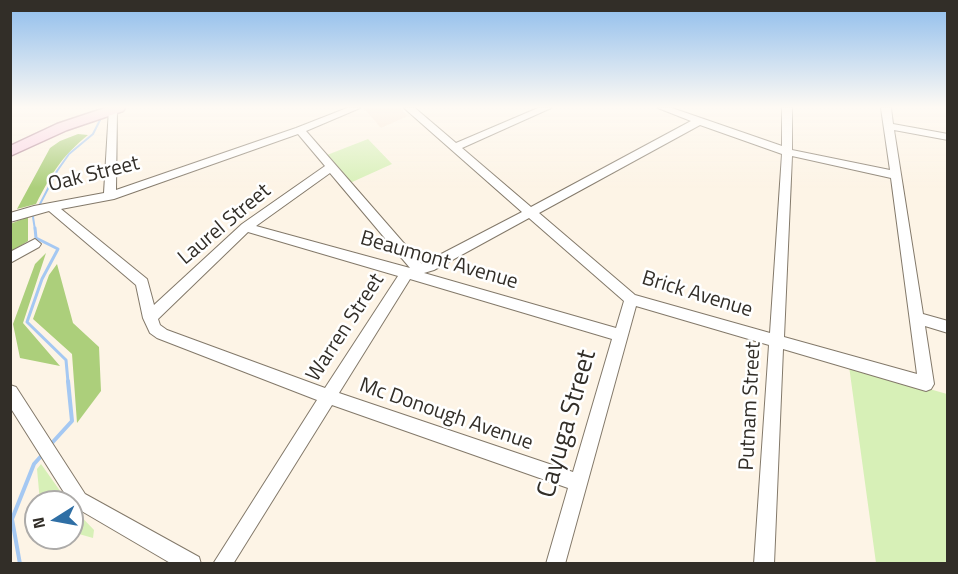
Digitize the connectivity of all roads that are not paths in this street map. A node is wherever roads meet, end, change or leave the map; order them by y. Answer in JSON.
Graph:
{"nodes":[{"id":1,"x":46,"y":135,"type":"edge"},
{"id":2,"x":114,"y":135,"type":"edge"},
{"id":3,"x":286,"y":135,"type":"edge"},
{"id":4,"x":304,"y":135,"type":"edge"},
{"id":5,"x":439,"y":135,"type":"edge"},
{"id":6,"x":484,"y":135,"type":"edge"},
{"id":7,"x":677,"y":135,"type":"edge"},
{"id":8,"x":738,"y":135,"type":"edge"},
{"id":9,"x":787,"y":135,"type":"edge"},
{"id":10,"x":890,"y":135,"type":"edge"},
{"id":11,"x":454,"y":148,"type":"junction"},
{"id":12,"x":10,"y":152,"type":"edge"},
{"id":13,"x":787,"y":152,"type":"junction"},
{"id":14,"x":330,"y":167,"type":"junction"},
{"id":15,"x":894,"y":175,"type":"junction"},
{"id":16,"x":110,"y":196,"type":"junction"},
{"id":17,"x":51,"y":207,"type":"junction"},
{"id":18,"x":530,"y":210,"type":"junction"},
{"id":19,"x":10,"y":218,"type":"edge"},
{"id":20,"x":246,"y":227,"type":"junction"},
{"id":21,"x":35,"y":244,"type":"dead end"},
{"id":22,"x":10,"y":258,"type":"edge"},
{"id":23,"x":413,"y":272,"type":"junction"},
{"id":24,"x":631,"y":299,"type":"junction"},
{"id":25,"x":150,"y":318,"type":"junction"},
{"id":26,"x":917,"y":318,"type":"junction"},
{"id":27,"x":948,"y":327,"type":"edge"},
{"id":28,"x":621,"y":335,"type":"junction"},
{"id":29,"x":775,"y":341,"type":"junction"},
{"id":30,"x":10,"y":392,"type":"edge"},
{"id":31,"x":327,"y":396,"type":"junction"},
{"id":32,"x":578,"y":483,"type":"junction"},
{"id":33,"x":192,"y":564,"type":"edge"},
{"id":34,"x":222,"y":564,"type":"edge"},
{"id":35,"x":555,"y":564,"type":"edge"},
{"id":36,"x":764,"y":564,"type":"edge"}],
"edges":[{"from":1,"to":12,"type":"main road"},
{"from":2,"to":16,"type":"street"},
{"from":3,"to":16,"type":"street","name":"Oak Street"},
{"from":4,"to":14,"type":"street"},
{"from":5,"to":11,"type":"street","name":"Brick Avenue"},
{"from":6,"to":11,"type":"street"},
{"from":7,"to":18,"type":"street"},
{"from":8,"to":13,"type":"street"},
{"from":9,"to":13,"type":"street","name":"Putnam Street"},
{"from":10,"to":15,"type":"street"},
{"from":11,"to":18,"type":"street","name":"Brick Avenue"},
{"from":13,"to":15,"type":"street"},
{"from":13,"to":29,"type":"street","name":"Putnam Street"},
{"from":14,"to":20,"type":"street","name":"Laurel Street"},
{"from":14,"to":23,"type":"street"},
{"from":15,"to":26,"type":"street"},
{"from":16,"to":17,"type":"street","name":"Oak Street"},
{"from":17,"to":19,"type":"street","name":"Oak Street"},
{"from":17,"to":25,"type":"street"},
{"from":18,"to":23,"type":"street"},
{"from":18,"to":24,"type":"street","name":"Brick Avenue"},
{"from":20,"to":23,"type":"street","name":"Beaumont Avenue"},
{"from":20,"to":25,"type":"street","name":"Laurel Street"},
{"from":21,"to":22,"type":"street"},
{"from":23,"to":28,"type":"street","name":"Beaumont Avenue"},
{"from":23,"to":31,"type":"street","name":"Warren Street"},
{"from":24,"to":28,"type":"street","name":"Cayuga Street"},
{"from":24,"to":29,"type":"street","name":"Brick Avenue"},
{"from":25,"to":31,"type":"street","name":"Mc Donough Avenue"},
{"from":26,"to":27,"type":"street"},
{"from":26,"to":29,"type":"street","name":"Brick Avenue"},
{"from":28,"to":32,"type":"street","name":"Cayuga Street"},
{"from":29,"to":36,"type":"street","name":"Putnam Street"},
{"from":30,"to":33,"type":"street"},
{"from":31,"to":32,"type":"street","name":"Mc Donough Avenue"},
{"from":31,"to":34,"type":"street","name":"Warren Street"},
{"from":32,"to":35,"type":"street","name":"Cayuga Street"}]}
